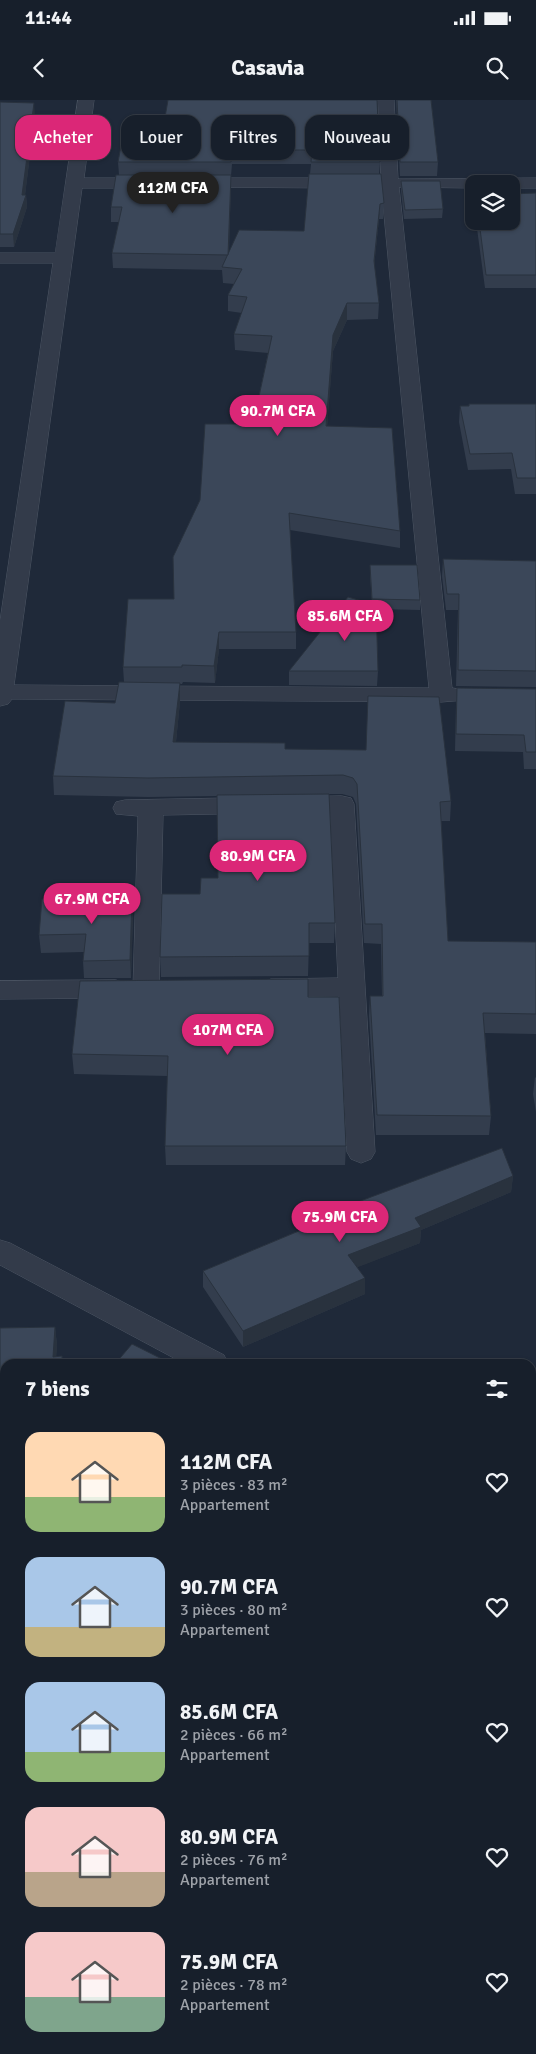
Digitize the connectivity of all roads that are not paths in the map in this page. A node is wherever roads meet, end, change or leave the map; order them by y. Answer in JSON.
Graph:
{"nodes":[{"id":1,"x":86,"y":100,"type":"edge"},
{"id":2,"x":386,"y":100,"type":"edge"},
{"id":3,"x":74,"y":183,"type":"junction"},
{"id":4,"x":390,"y":183,"type":"junction"},
{"id":5,"x":536,"y":183,"type":"edge"},
{"id":6,"x":0,"y":258,"type":"edge"},
{"id":7,"x":64,"y":258,"type":"junction"},
{"id":8,"x":0,"y":694,"type":"edge"},
{"id":9,"x":440,"y":695,"type":"junction"},
{"id":10,"x":479,"y":695,"type":"edge"},
{"id":11,"x":351,"y":987,"type":"junction"},
{"id":12,"x":244,"y":988,"type":"edge"},
{"id":13,"x":0,"y":990,"type":"edge"},
{"id":14,"x":361,"y":1152,"type":"dead end"},
{"id":15,"x":0,"y":1251,"type":"edge"},
{"id":16,"x":204,"y":1359,"type":"edge"}],
"edges":[{"from":1,"to":3,"type":"street"},
{"from":2,"to":4,"type":"street"},
{"from":3,"to":4,"type":"street"},
{"from":3,"to":7,"type":"street"},
{"from":4,"to":5,"type":"street"},
{"from":4,"to":9,"type":"street"},
{"from":6,"to":7,"type":"street"},
{"from":7,"to":8,"type":"street"},
{"from":8,"to":9,"type":"street"},
{"from":9,"to":10,"type":"street"},
{"from":11,"to":12,"type":"street"},
{"from":11,"to":13,"type":"street"},
{"from":11,"to":14,"type":"street"},
{"from":15,"to":16,"type":"street"}]}
